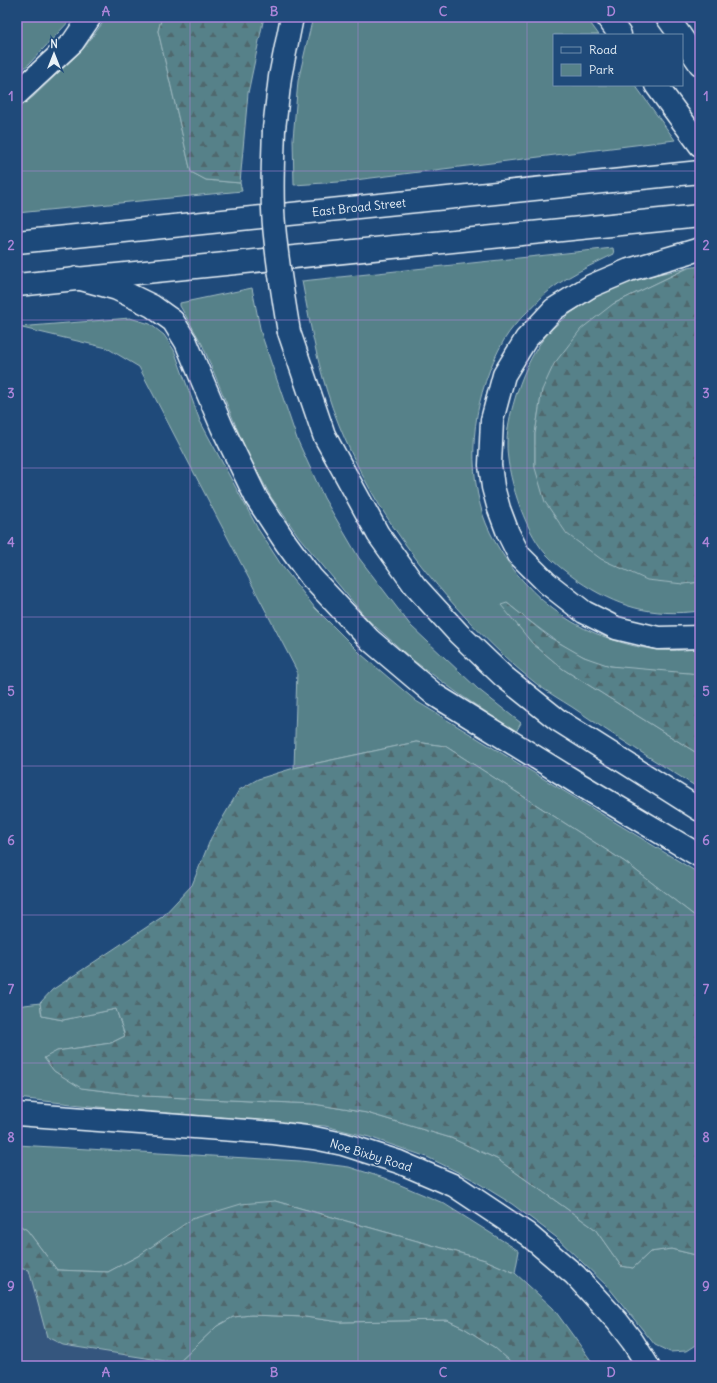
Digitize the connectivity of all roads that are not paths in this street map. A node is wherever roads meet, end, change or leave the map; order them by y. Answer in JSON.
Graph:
{"nodes":[{"id":1,"x":90,"y":17,"type":"edge"},
{"id":2,"x":292,"y":17,"type":"edge"},
{"id":3,"x":607,"y":17,"type":"edge"},
{"id":4,"x":667,"y":17,"type":"edge"},
{"id":5,"x":619,"y":34,"type":"edge"},
{"id":6,"x":679,"y":34,"type":"edge"},
{"id":7,"x":683,"y":39,"type":"edge"},
{"id":8,"x":700,"y":64,"type":"edge"},
{"id":9,"x":657,"y":86,"type":"edge"},
{"id":10,"x":17,"y":94,"type":"edge"},
{"id":11,"x":700,"y":146,"type":"edge"},
{"id":12,"x":700,"y":172,"type":"edge"},
{"id":13,"x":700,"y":216,"type":"edge"},
{"id":14,"x":17,"y":242,"type":"edge"},
{"id":15,"x":700,"y":249,"type":"edge"},
{"id":16,"x":77,"y":278,"type":"junction"},
{"id":17,"x":17,"y":285,"type":"edge"},
{"id":18,"x":700,"y":638,"type":"edge"},
{"id":19,"x":700,"y":810,"type":"edge"},
{"id":20,"x":700,"y":856,"type":"edge"},
{"id":21,"x":17,"y":1114,"type":"edge"},
{"id":22,"x":648,"y":1366,"type":"edge"}],
"edges":[{"from":1,"to":10,"type":"main road"},
{"from":2,"to":19,"type":"main road","bridge":true},
{"from":3,"to":5,"type":"main road"},
{"from":4,"to":6,"type":"main road"},
{"from":7,"to":8,"type":"main road"},
{"from":9,"to":11,"type":"main road"},
{"from":12,"to":14,"type":"main road","name":"East Broad Street"},
{"from":13,"to":16,"type":"main road"},
{"from":15,"to":18,"type":"main road"},
{"from":16,"to":17,"type":"main road"},
{"from":16,"to":20,"type":"main road"},
{"from":21,"to":22,"type":"main road","name":"Noe Bixby Road"}]}
